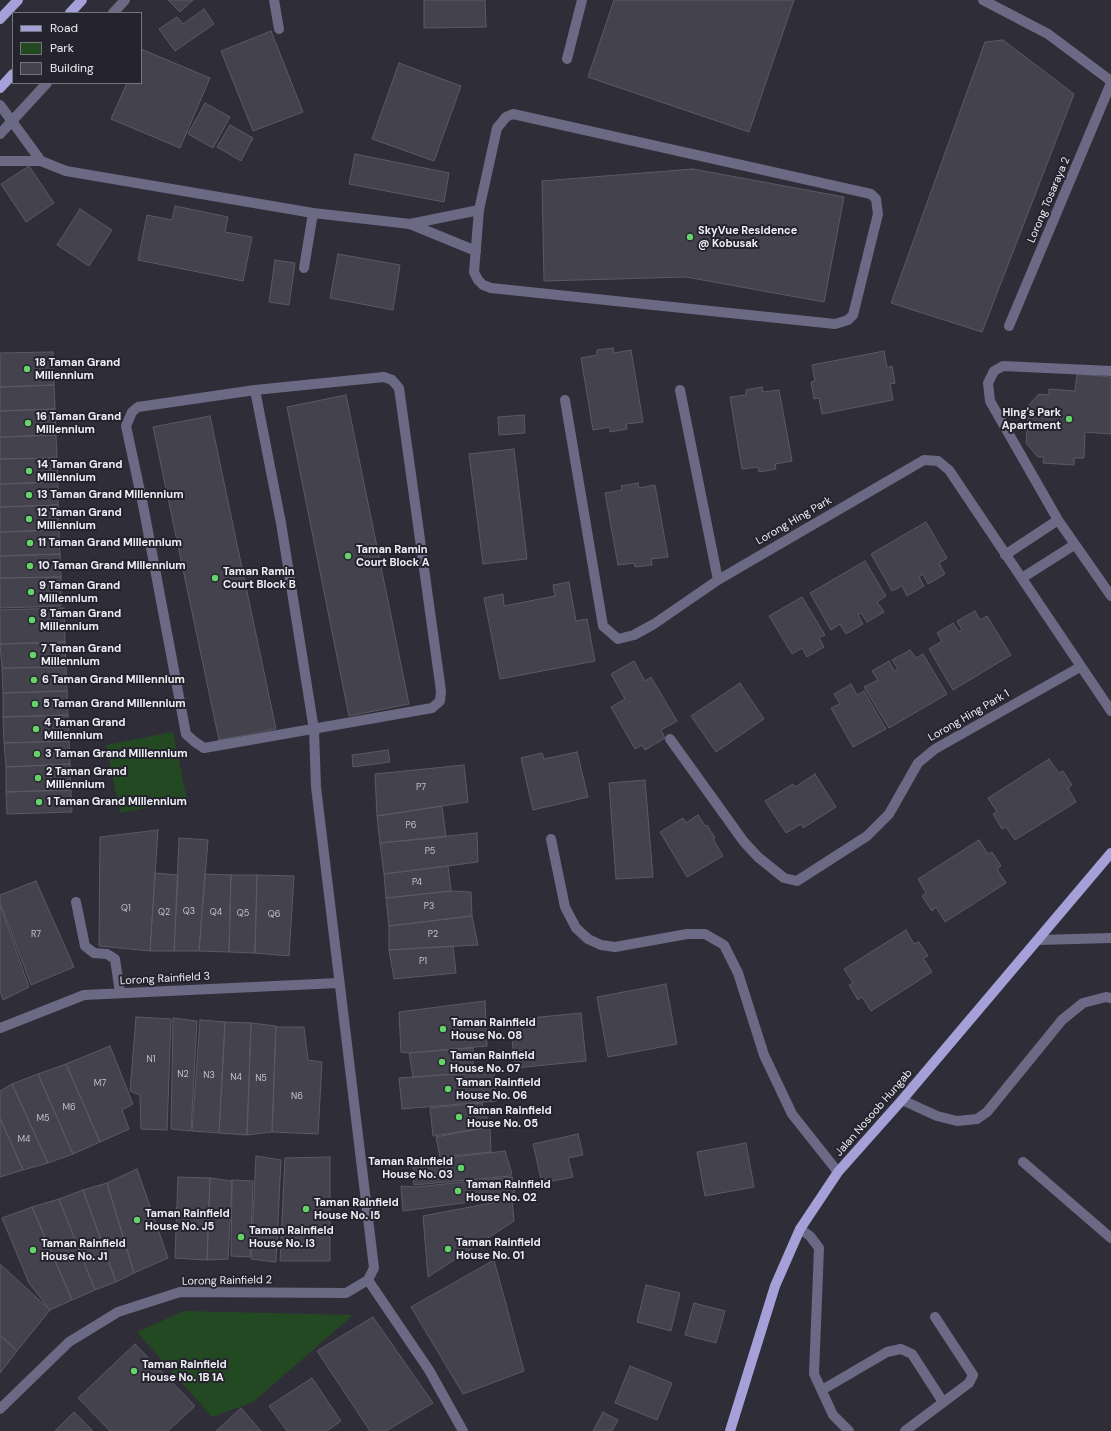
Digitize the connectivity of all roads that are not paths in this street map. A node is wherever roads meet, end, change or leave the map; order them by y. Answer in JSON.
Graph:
{"nodes":[{"id":1,"x":18,"y":0,"type":"edge"},
{"id":2,"x":82,"y":0,"type":"edge"},
{"id":3,"x":125,"y":0,"type":"edge"},
{"id":4,"x":274,"y":0,"type":"edge"},
{"id":5,"x":582,"y":0,"type":"edge"},
{"id":6,"x":982,"y":0,"type":"edge"},
{"id":7,"x":71,"y":12,"type":"edge"},
{"id":8,"x":114,"y":12,"type":"edge"},
{"id":9,"x":0,"y":20,"type":"edge"},
{"id":10,"x":279,"y":29,"type":"dead end"},
{"id":11,"x":567,"y":59,"type":"dead end"},
{"id":12,"x":12,"y":75,"type":"edge"},
{"id":13,"x":1111,"y":82,"type":"edge"},
{"id":14,"x":46,"y":84,"type":"edge"},
{"id":15,"x":0,"y":88,"type":"edge"},
{"id":16,"x":0,"y":105,"type":"edge"},
{"id":17,"x":11,"y":121,"type":"junction"},
{"id":18,"x":0,"y":134,"type":"edge"},
{"id":19,"x":0,"y":161,"type":"edge"},
{"id":20,"x":41,"y":161,"type":"junction"},
{"id":21,"x":478,"y":210,"type":"junction"},
{"id":22,"x":312,"y":213,"type":"junction"},
{"id":23,"x":410,"y":224,"type":"junction"},
{"id":24,"x":476,"y":251,"type":"junction"},
{"id":25,"x":304,"y":268,"type":"dead end"},
{"id":26,"x":1009,"y":326,"type":"dead end"},
{"id":27,"x":1111,"y":371,"type":"edge"},
{"id":28,"x":255,"y":390,"type":"junction"},
{"id":29,"x":680,"y":390,"type":"dead end"},
{"id":30,"x":565,"y":400,"type":"dead end"},
{"id":31,"x":1058,"y":520,"type":"junction"},
{"id":32,"x":1074,"y":544,"type":"junction"},
{"id":33,"x":1005,"y":555,"type":"junction"},
{"id":34,"x":1022,"y":578,"type":"junction"},
{"id":35,"x":718,"y":580,"type":"junction"},
{"id":36,"x":1111,"y":596,"type":"edge"},
{"id":37,"x":1080,"y":667,"type":"junction"},
{"id":38,"x":1111,"y":710,"type":"edge"},
{"id":39,"x":314,"y":730,"type":"junction"},
{"id":40,"x":670,"y":739,"type":"dead end"},
{"id":41,"x":551,"y":839,"type":"dead end"},
{"id":42,"x":1111,"y":853,"type":"edge"},
{"id":43,"x":76,"y":902,"type":"dead end"},
{"id":44,"x":1111,"y":938,"type":"edge"},
{"id":45,"x":1038,"y":940,"type":"junction"},
{"id":46,"x":338,"y":983,"type":"junction"},
{"id":47,"x":120,"y":993,"type":"junction"},
{"id":48,"x":1111,"y":998,"type":"edge"},
{"id":49,"x":0,"y":1028,"type":"edge"},
{"id":50,"x":902,"y":1100,"type":"junction"},
{"id":51,"x":1024,"y":1162,"type":"dead end"},
{"id":52,"x":838,"y":1172,"type":"junction"},
{"id":53,"x":800,"y":1229,"type":"junction"},
{"id":54,"x":1111,"y":1238,"type":"edge"},
{"id":55,"x":368,"y":1280,"type":"junction"},
{"id":56,"x":935,"y":1317,"type":"dead end"},
{"id":57,"x":822,"y":1390,"type":"junction"},
{"id":58,"x":943,"y":1402,"type":"junction"},
{"id":59,"x":0,"y":1409,"type":"edge"},
{"id":60,"x":463,"y":1431,"type":"edge"},
{"id":61,"x":730,"y":1431,"type":"edge"},
{"id":62,"x":849,"y":1431,"type":"edge"},
{"id":63,"x":905,"y":1431,"type":"edge"}],
"edges":[{"from":1,"to":9,"type":"main road"},
{"from":2,"to":7,"type":"main road"},
{"from":3,"to":8,"type":"street"},
{"from":4,"to":10,"type":"street"},
{"from":5,"to":11,"type":"street"},
{"from":6,"to":13,"type":"street"},
{"from":12,"to":15,"type":"main road"},
{"from":13,"to":26,"type":"street","name":"Lorong Tosaraya 2"},
{"from":14,"to":17,"type":"street"},
{"from":16,"to":17,"type":"street"},
{"from":17,"to":18,"type":"street"},
{"from":17,"to":20,"type":"street"},
{"from":19,"to":20,"type":"street"},
{"from":20,"to":22,"type":"street"},
{"from":21,"to":23,"type":"street"},
{"from":21,"to":24,"type":"street"},
{"from":21,"to":24,"type":"street"},
{"from":22,"to":23,"type":"street"},
{"from":22,"to":25,"type":"street"},
{"from":23,"to":24,"type":"street"},
{"from":27,"to":31,"type":"street"},
{"from":28,"to":39,"type":"street"},
{"from":28,"to":39,"type":"street"},
{"from":28,"to":39,"type":"street"},
{"from":29,"to":35,"type":"street"},
{"from":30,"to":35,"type":"street","name":"Lorong Hing Park"},
{"from":31,"to":32,"type":"street"},
{"from":31,"to":33,"type":"street"},
{"from":32,"to":34,"type":"street"},
{"from":32,"to":36,"type":"street"},
{"from":33,"to":34,"type":"street","name":"Lorong Hing Park"},
{"from":33,"to":35,"type":"street","name":"Lorong Hing Park"},
{"from":34,"to":37,"type":"street","name":"Lorong Hing Park"},
{"from":37,"to":38,"type":"street","name":"Lorong Hing Park"},
{"from":37,"to":40,"type":"street","name":"Lorong Hing Park 1"},
{"from":39,"to":46,"type":"street"},
{"from":41,"to":52,"type":"street"},
{"from":42,"to":45,"type":"main road","name":"Jalan Nosoob Hungab"},
{"from":43,"to":47,"type":"street"},
{"from":44,"to":45,"type":"street"},
{"from":45,"to":50,"type":"main road","name":"Jalan Nosoob Hungab"},
{"from":46,"to":47,"type":"street","name":"Lorong Rainfield 3"},
{"from":46,"to":55,"type":"street"},
{"from":47,"to":49,"type":"street","name":"Lorong Rainfield 3"},
{"from":48,"to":50,"type":"street"},
{"from":50,"to":52,"type":"main road","name":"Jalan Nosoob Hungab"},
{"from":51,"to":54,"type":"street"},
{"from":52,"to":53,"type":"main road","name":"Jalan Nosoob Hungab"},
{"from":53,"to":57,"type":"street"},
{"from":53,"to":61,"type":"main road","name":"Jalan Nosoob Hungab"},
{"from":55,"to":59,"type":"street","name":"Lorong Rainfield 2"},
{"from":55,"to":60,"type":"street"},
{"from":56,"to":58,"type":"street"},
{"from":57,"to":58,"type":"street"},
{"from":57,"to":62,"type":"street"},
{"from":58,"to":63,"type":"street"}]}
